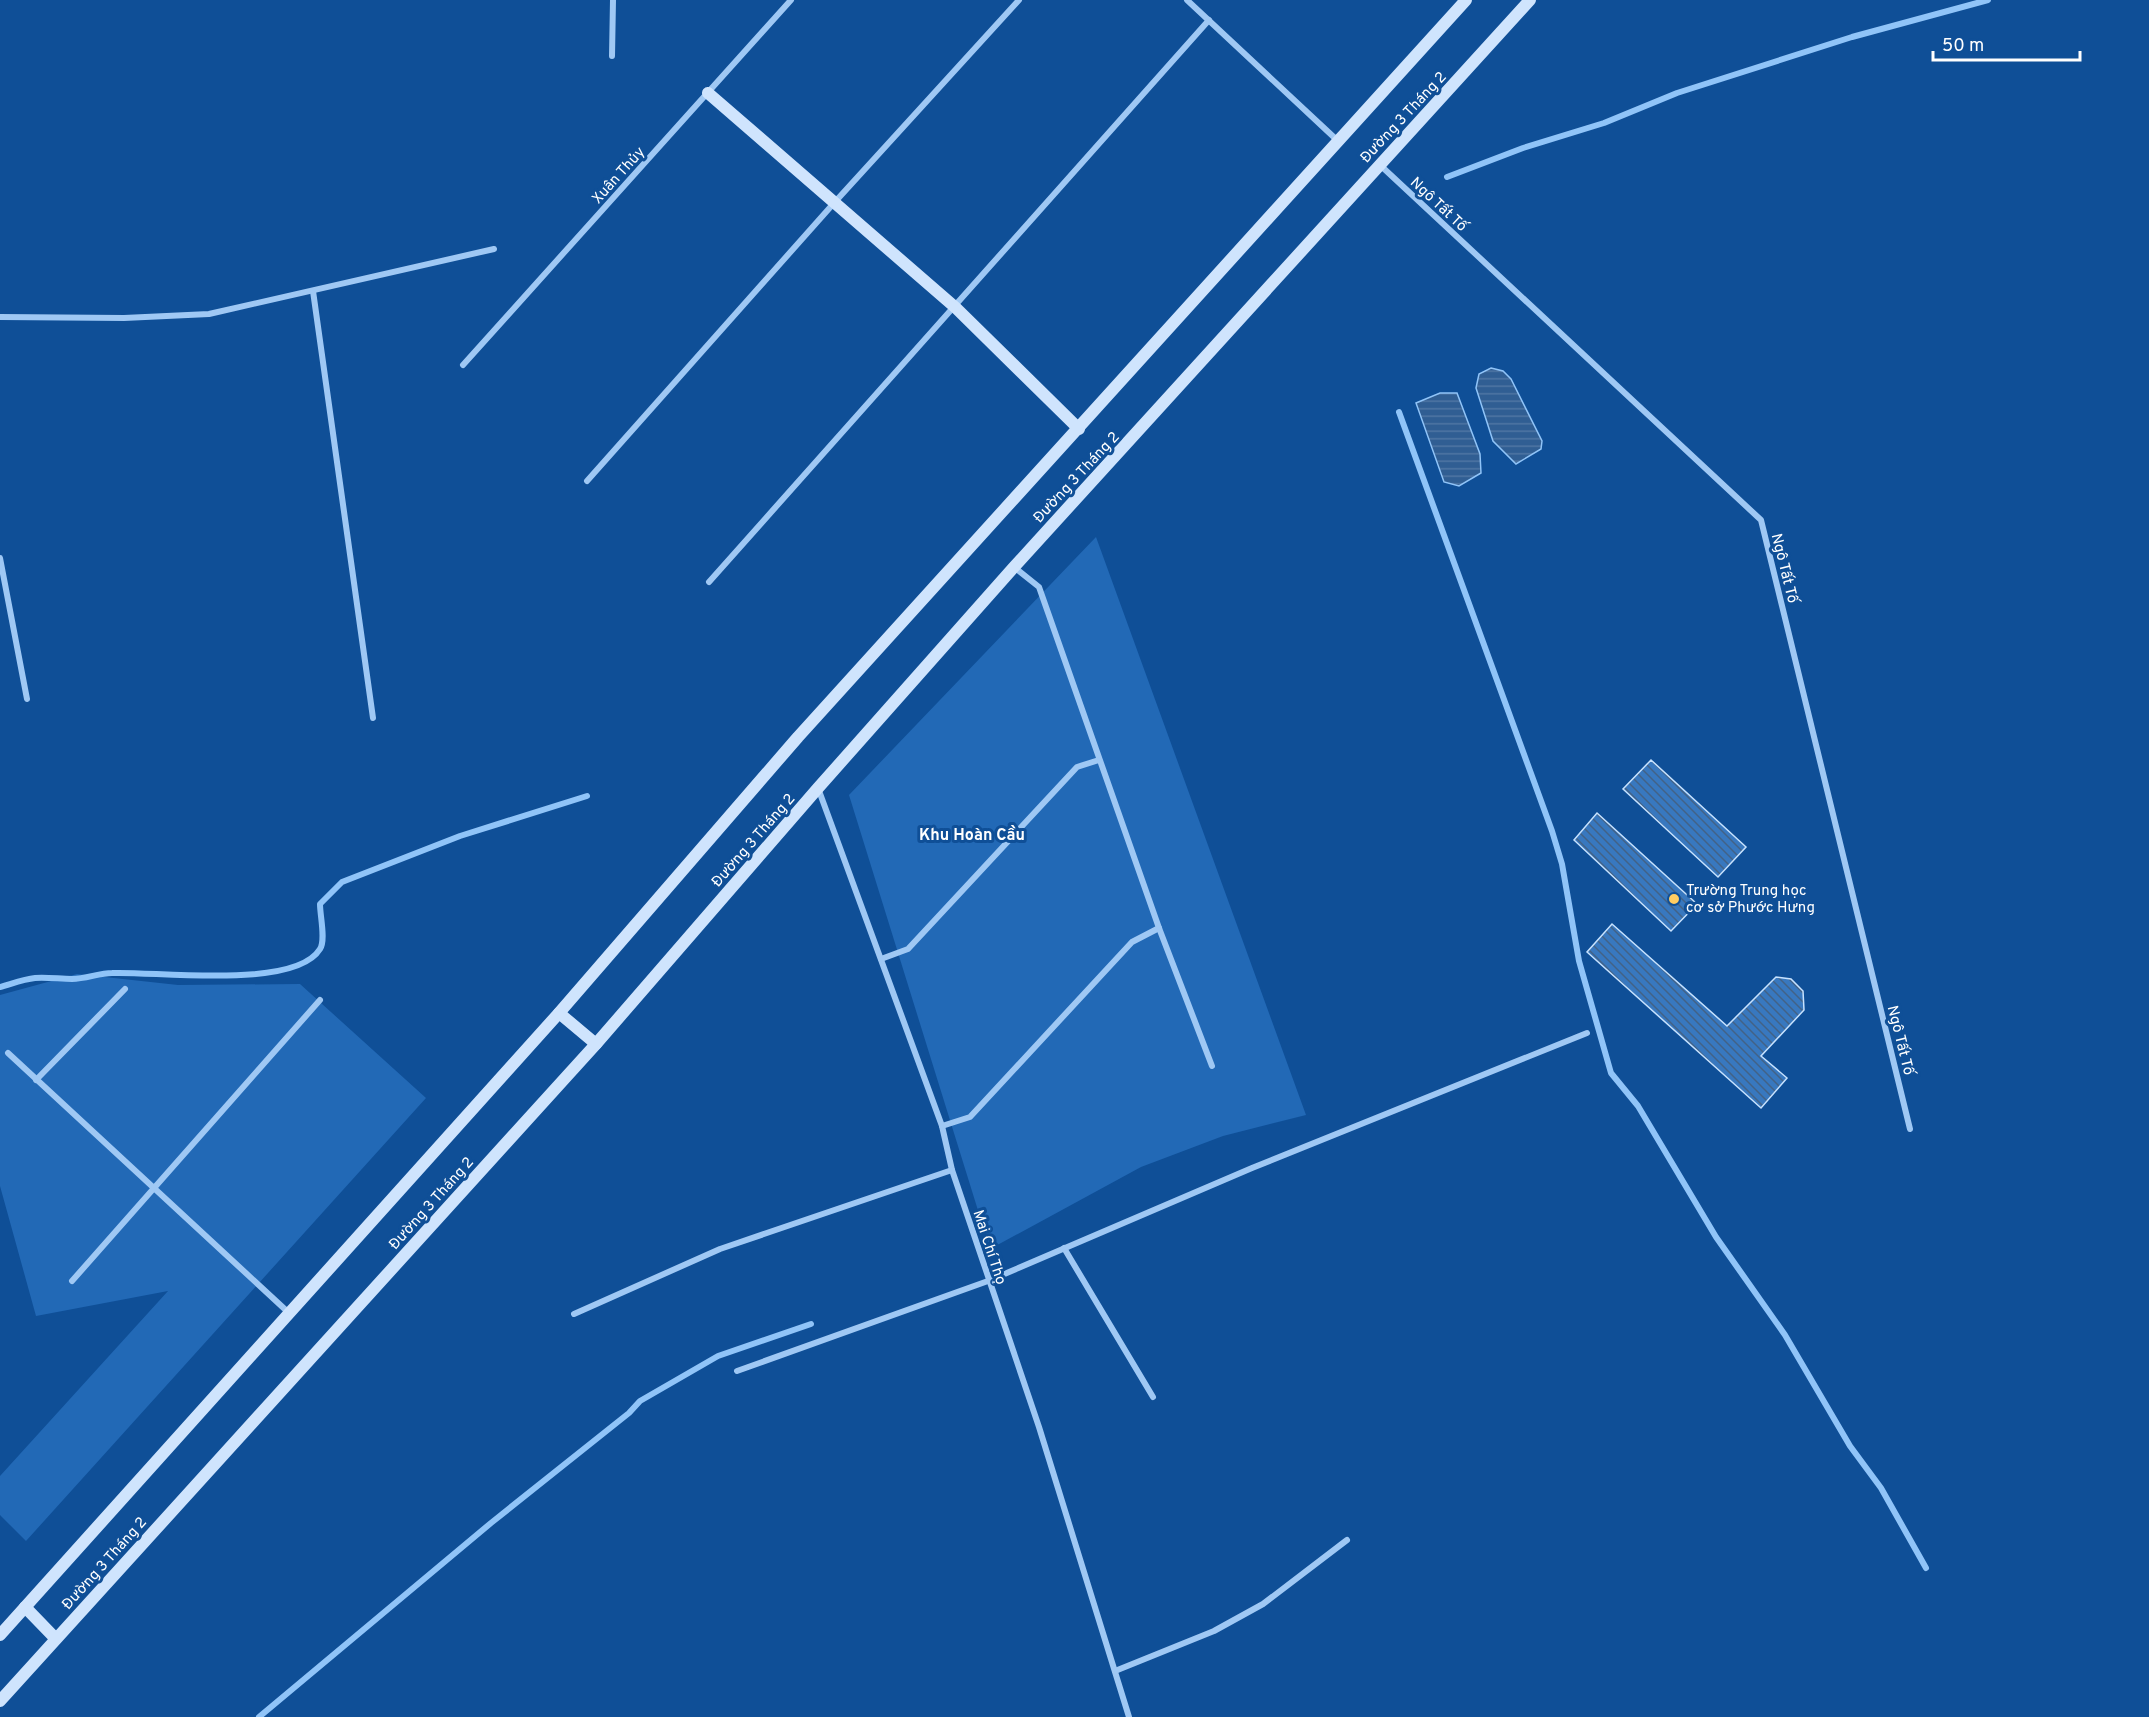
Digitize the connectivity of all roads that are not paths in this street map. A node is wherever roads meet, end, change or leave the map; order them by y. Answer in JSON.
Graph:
{"nodes":[{"id":1,"x":613,"y":0,"type":"edge"},
{"id":2,"x":791,"y":0,"type":"edge"},
{"id":3,"x":1019,"y":0,"type":"edge"},
{"id":4,"x":1188,"y":0,"type":"edge"},
{"id":5,"x":1466,"y":0,"type":"edge"},
{"id":6,"x":1530,"y":0,"type":"edge"},
{"id":7,"x":1209,"y":20,"type":"junction"},
{"id":8,"x":612,"y":56,"type":"dead end"},
{"id":9,"x":708,"y":93,"type":"junction"},
{"id":10,"x":1338,"y":142,"type":"junction"},
{"id":11,"x":1379,"y":164,"type":"junction"},
{"id":12,"x":834,"y":203,"type":"junction"},
{"id":13,"x":494,"y":249,"type":"dead end"},
{"id":14,"x":314,"y":291,"type":"junction"},
{"id":15,"x":956,"y":308,"type":"junction"},
{"id":16,"x":0,"y":317,"type":"edge"},
{"id":17,"x":463,"y":365,"type":"dead end"},
{"id":18,"x":1079,"y":429,"type":"junction"},
{"id":19,"x":587,"y":481,"type":"dead end"},
{"id":20,"x":0,"y":558,"type":"edge"},
{"id":21,"x":1014,"y":567,"type":"junction"},
{"id":22,"x":709,"y":582,"type":"dead end"},
{"id":23,"x":27,"y":699,"type":"dead end"},
{"id":24,"x":373,"y":718,"type":"dead end"},
{"id":25,"x":1099,"y":760,"type":"junction"},
{"id":26,"x":818,"y":788,"type":"junction"},
{"id":27,"x":1160,"y":928,"type":"junction"},
{"id":28,"x":881,"y":959,"type":"junction"},
{"id":29,"x":125,"y":989,"type":"dead end"},
{"id":30,"x":320,"y":1000,"type":"dead end"},
{"id":31,"x":559,"y":1013,"type":"junction"},
{"id":32,"x":1587,"y":1033,"type":"dead end"},
{"id":33,"x":596,"y":1044,"type":"junction"},
{"id":34,"x":8,"y":1053,"type":"dead end"},
{"id":35,"x":1212,"y":1066,"type":"dead end"},
{"id":36,"x":36,"y":1080,"type":"junction"},
{"id":37,"x":942,"y":1126,"type":"junction"},
{"id":38,"x":1910,"y":1129,"type":"dead end"},
{"id":39,"x":952,"y":1170,"type":"junction"},
{"id":40,"x":154,"y":1188,"type":"junction"},
{"id":41,"x":1064,"y":1248,"type":"junction"},
{"id":42,"x":72,"y":1281,"type":"dead end"},
{"id":43,"x":988,"y":1281,"type":"junction"},
{"id":44,"x":290,"y":1313,"type":"junction"},
{"id":45,"x":574,"y":1314,"type":"dead end"},
{"id":46,"x":737,"y":1371,"type":"dead end"},
{"id":47,"x":1153,"y":1397,"type":"dead end"},
{"id":48,"x":1347,"y":1540,"type":"dead end"},
{"id":49,"x":25,"y":1607,"type":"junction"},
{"id":50,"x":0,"y":1635,"type":"edge"},
{"id":51,"x":55,"y":1638,"type":"junction"},
{"id":52,"x":1115,"y":1671,"type":"junction"},
{"id":53,"x":0,"y":1701,"type":"edge"},
{"id":54,"x":1129,"y":1717,"type":"edge"}],
"edges":[{"from":1,"to":8,"type":"street"},
{"from":2,"to":9,"type":"street","name":"Xuân Thủy"},
{"from":3,"to":12,"type":"street"},
{"from":4,"to":7,"type":"street"},
{"from":5,"to":10,"type":"main road","name":"Đường 3 Tháng 2"},
{"from":6,"to":11,"type":"main road","name":"Đường 3 Tháng 2"},
{"from":7,"to":10,"type":"street"},
{"from":7,"to":15,"type":"street"},
{"from":9,"to":12,"type":"main road"},
{"from":9,"to":17,"type":"street","name":"Xuân Thủy"},
{"from":10,"to":18,"type":"main road","name":"Đường 3 Tháng 2"},
{"from":11,"to":21,"type":"main road","name":"Đường 3 Tháng 2"},
{"from":11,"to":38,"type":"street","name":"Ngô Tất Tố"},
{"from":12,"to":15,"type":"main road"},
{"from":12,"to":19,"type":"street"},
{"from":13,"to":14,"type":"street"},
{"from":14,"to":16,"type":"street"},
{"from":14,"to":24,"type":"street"},
{"from":15,"to":18,"type":"main road"},
{"from":15,"to":22,"type":"street"},
{"from":18,"to":31,"type":"main road","name":"Đường 3 Tháng 2"},
{"from":20,"to":23,"type":"street"},
{"from":21,"to":25,"type":"street"},
{"from":21,"to":26,"type":"main road","name":"Đường 3 Tháng 2"},
{"from":25,"to":27,"type":"street"},
{"from":25,"to":28,"type":"street"},
{"from":26,"to":28,"type":"street","name":"Mai Chí Thọ"},
{"from":26,"to":33,"type":"main road","name":"Đường 3 Tháng 2"},
{"from":27,"to":35,"type":"street"},
{"from":27,"to":37,"type":"street"},
{"from":28,"to":37,"type":"street","name":"Mai Chí Thọ"},
{"from":29,"to":36,"type":"street"},
{"from":30,"to":40,"type":"street"},
{"from":31,"to":33,"type":"main road"},
{"from":31,"to":44,"type":"main road","name":"Đường 3 Tháng 2"},
{"from":32,"to":41,"type":"street"},
{"from":33,"to":51,"type":"main road","name":"Đường 3 Tháng 2"},
{"from":34,"to":36,"type":"street"},
{"from":36,"to":40,"type":"street"},
{"from":37,"to":39,"type":"street","name":"Mai Chí Thọ"},
{"from":39,"to":43,"type":"street","name":"Mai Chí Thọ"},
{"from":39,"to":45,"type":"street"},
{"from":40,"to":42,"type":"street"},
{"from":40,"to":44,"type":"street"},
{"from":41,"to":43,"type":"street"},
{"from":41,"to":47,"type":"street"},
{"from":43,"to":46,"type":"street"},
{"from":43,"to":52,"type":"street","name":"Mai Chí Thọ"},
{"from":44,"to":49,"type":"main road","name":"Đường 3 Tháng 2"},
{"from":48,"to":52,"type":"street"},
{"from":49,"to":50,"type":"main road","name":"Đường 3 Tháng 2"},
{"from":49,"to":51,"type":"main road"},
{"from":51,"to":53,"type":"main road","name":"Đường 3 Tháng 2"},
{"from":52,"to":54,"type":"street","name":"Mai Chí Thọ"}]}
